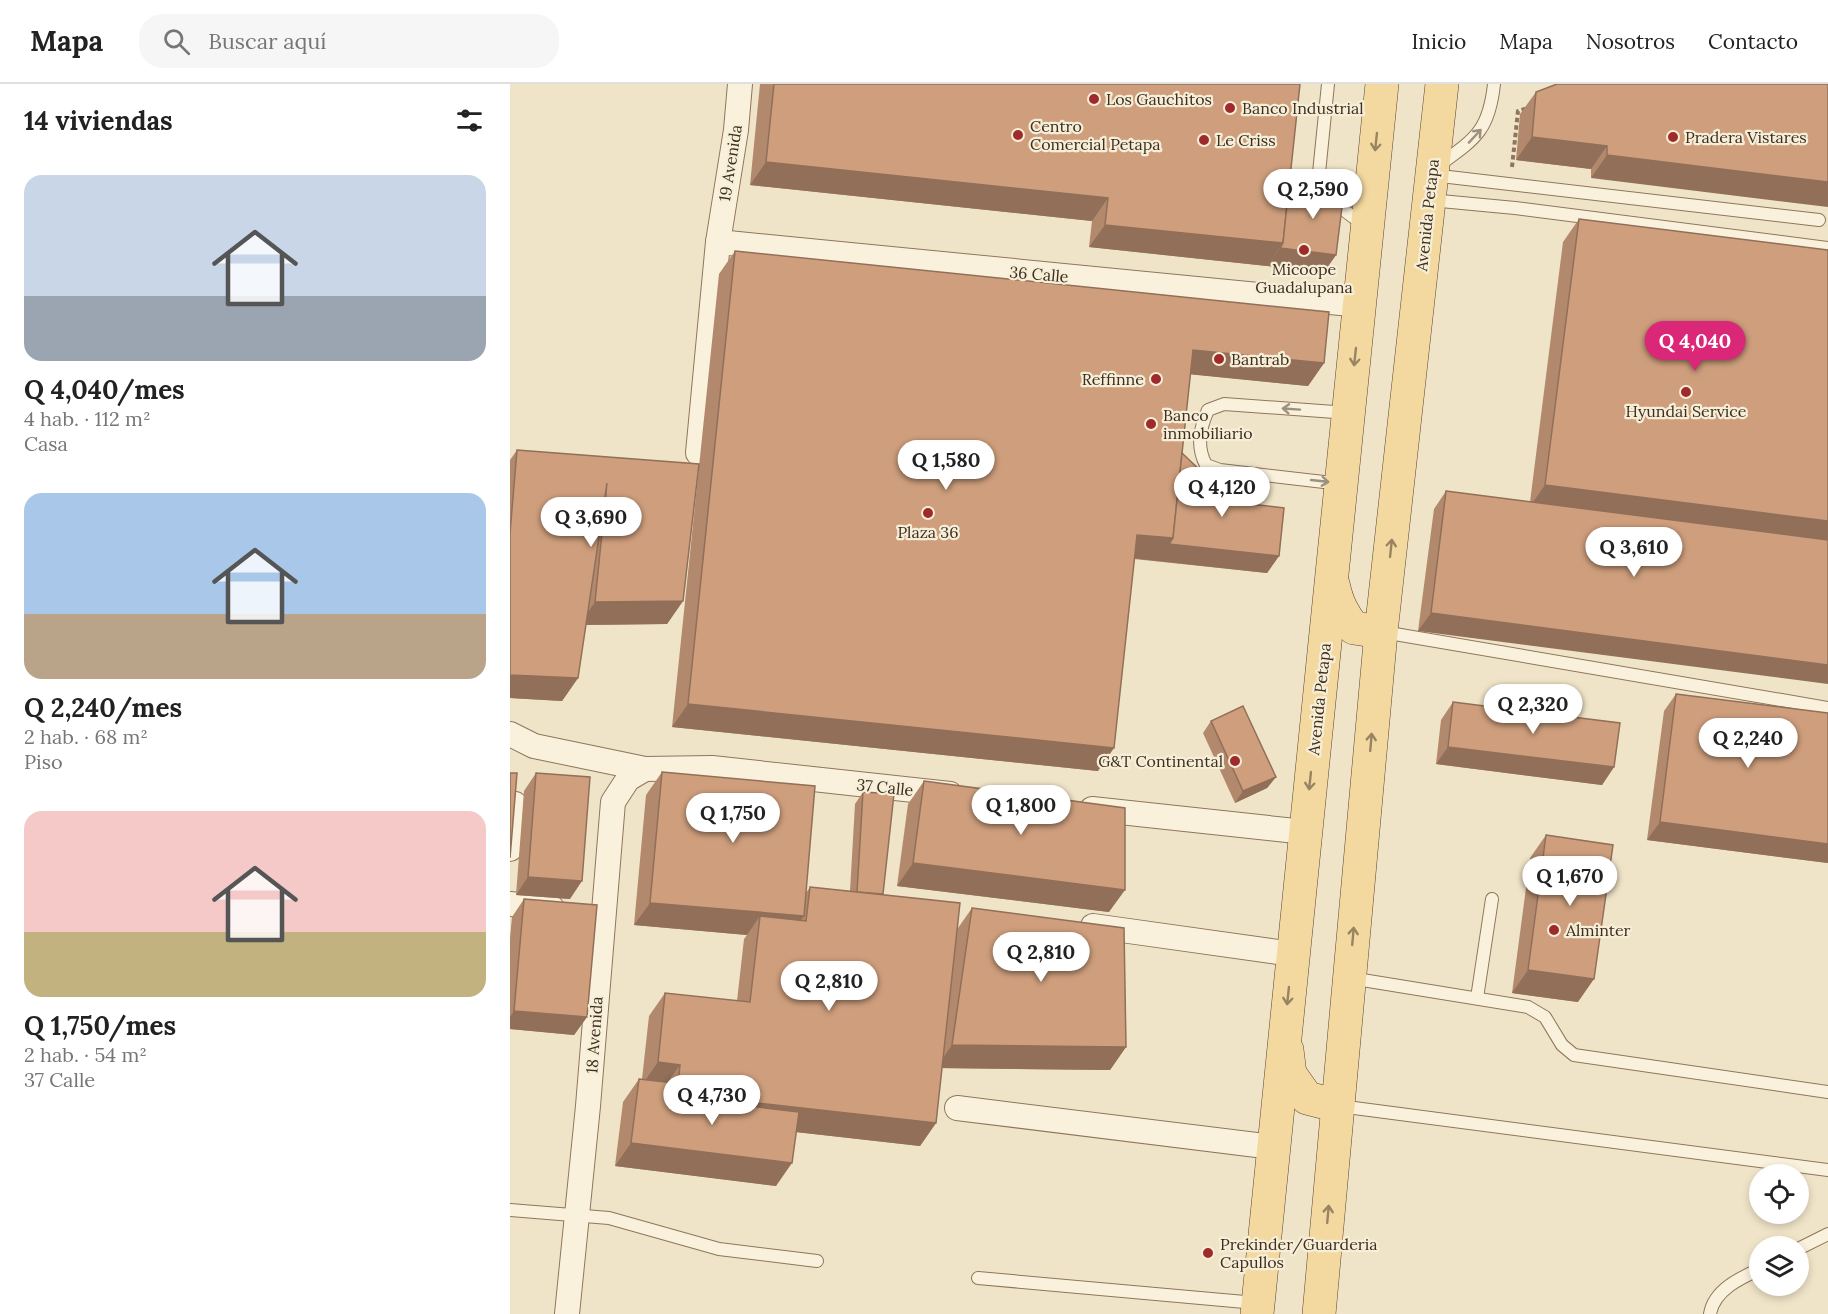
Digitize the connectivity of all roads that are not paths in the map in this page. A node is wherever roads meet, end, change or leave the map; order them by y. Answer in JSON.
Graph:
{"nodes":[{"id":1,"x":740,"y":84,"type":"edge"},
{"id":2,"x":1328,"y":84,"type":"edge"},
{"id":3,"x":1382,"y":84,"type":"edge"},
{"id":4,"x":1442,"y":84,"type":"edge"},
{"id":5,"x":1494,"y":84,"type":"edge"},
{"id":6,"x":1430,"y":182,"type":"junction"},
{"id":7,"x":1819,"y":220,"type":"dead end"},
{"id":8,"x":1368,"y":229,"type":"junction"},
{"id":9,"x":718,"y":242,"type":"junction"},
{"id":10,"x":1828,"y":248,"type":"edge"},
{"id":11,"x":1361,"y":305,"type":"junction"},
{"id":12,"x":1349,"y":413,"type":"junction"},
{"id":13,"x":698,"y":453,"type":"dead end"},
{"id":14,"x":1341,"y":483,"type":"junction"},
{"id":15,"x":1332,"y":577,"type":"junction"},
{"id":16,"x":1382,"y":632,"type":"junction"},
{"id":17,"x":1828,"y":708,"type":"edge"},
{"id":18,"x":510,"y":734,"type":"edge"},
{"id":19,"x":645,"y":769,"type":"junction"},
{"id":20,"x":972,"y":796,"type":"edge"},
{"id":21,"x":515,"y":804,"type":"edge"},
{"id":22,"x":1074,"y":807,"type":"edge"},
{"id":23,"x":1305,"y":832,"type":"junction"},
{"id":24,"x":510,"y":849,"type":"edge"},
{"id":25,"x":1491,"y":899,"type":"dead end"},
{"id":26,"x":510,"y":904,"type":"edge"},
{"id":27,"x":585,"y":911,"type":"junction"},
{"id":28,"x":1072,"y":923,"type":"edge"},
{"id":29,"x":1293,"y":954,"type":"junction"},
{"id":30,"x":1349,"y":978,"type":"junction"},
{"id":31,"x":1477,"y":998,"type":"junction"},
{"id":32,"x":1285,"y":1030,"type":"junction"},
{"id":33,"x":1828,"y":1092,"type":"edge"},
{"id":34,"x":1338,"y":1106,"type":"junction"},
{"id":35,"x":957,"y":1108,"type":"dead end"},
{"id":36,"x":1273,"y":1147,"type":"junction"},
{"id":37,"x":1828,"y":1170,"type":"edge"},
{"id":38,"x":510,"y":1210,"type":"edge"},
{"id":39,"x":577,"y":1215,"type":"junction"},
{"id":40,"x":1828,"y":1234,"type":"edge"},
{"id":41,"x":1809,"y":1244,"type":"edge"},
{"id":42,"x":817,"y":1260,"type":"dead end"},
{"id":43,"x":1749,"y":1274,"type":"edge"},
{"id":44,"x":978,"y":1278,"type":"dead end"},
{"id":45,"x":1257,"y":1309,"type":"edge"},
{"id":46,"x":567,"y":1314,"type":"edge"},
{"id":47,"x":1318,"y":1314,"type":"edge"},
{"id":48,"x":1710,"y":1314,"type":"edge"}],
"edges":[{"from":1,"to":9,"type":"street","name":"19 Avenida"},
{"from":2,"to":8,"type":"lane"},
{"from":3,"to":8,"type":"main road","name":"Avenida Petapa","one_way":true},
{"from":4,"to":6,"type":"main road","name":"Avenida Petapa"},
{"from":6,"to":5,"type":"lane","one_way":true},
{"from":6,"to":7,"type":"lane"},
{"from":6,"to":10,"type":"lane"},
{"from":16,"to":6,"type":"main road","name":"Avenida Petapa","one_way":true},
{"from":8,"to":11,"type":"main road","name":"Avenida Petapa"},
{"from":9,"to":11,"type":"street","name":"36 Calle"},
{"from":9,"to":13,"type":"street","name":"19 Avenida"},
{"from":11,"to":12,"type":"main road","name":"Avenida Petapa","one_way":true},
{"from":12,"to":14,"type":"main road","name":"Avenida Petapa"},
{"from":12,"to":14,"type":"lane","one_way":true},
{"from":14,"to":15,"type":"main road","name":"Avenida Petapa"},
{"from":15,"to":16,"type":"main road"},
{"from":15,"to":23,"type":"main road","name":"Avenida Petapa","one_way":true},
{"from":16,"to":17,"type":"lane"},
{"from":30,"to":16,"type":"main road","name":"Avenida Petapa","one_way":true},
{"from":18,"to":19,"type":"street","name":"37 Calle"},
{"from":19,"to":20,"type":"street","name":"37 Calle"},
{"from":19,"to":27,"type":"street","name":"18 Avenida"},
{"from":21,"to":24,"type":"street"},
{"from":22,"to":23,"type":"street"},
{"from":23,"to":29,"type":"main road","name":"Avenida Petapa"},
{"from":25,"to":31,"type":"lane"},
{"from":26,"to":27,"type":"street"},
{"from":27,"to":39,"type":"street","name":"18 Avenida"},
{"from":28,"to":29,"type":"street"},
{"from":29,"to":32,"type":"main road","name":"Avenida Petapa","one_way":true},
{"from":30,"to":31,"type":"lane"},
{"from":30,"to":34,"type":"main road","name":"Avenida Petapa"},
{"from":31,"to":33,"type":"lane"},
{"from":32,"to":34,"type":"main road"},
{"from":32,"to":36,"type":"main road","name":"Avenida Petapa"},
{"from":34,"to":37,"type":"lane"},
{"from":47,"to":34,"type":"main road","name":"Avenida Petapa","one_way":true},
{"from":35,"to":36,"type":"street"},
{"from":36,"to":45,"type":"main road","name":"Avenida Petapa"},
{"from":38,"to":39,"type":"lane"},
{"from":39,"to":42,"type":"lane"},
{"from":39,"to":46,"type":"street","name":"18 Avenida"},
{"from":40,"to":41,"type":"lane"},
{"from":43,"to":48,"type":"lane"},
{"from":44,"to":45,"type":"lane"}]}
